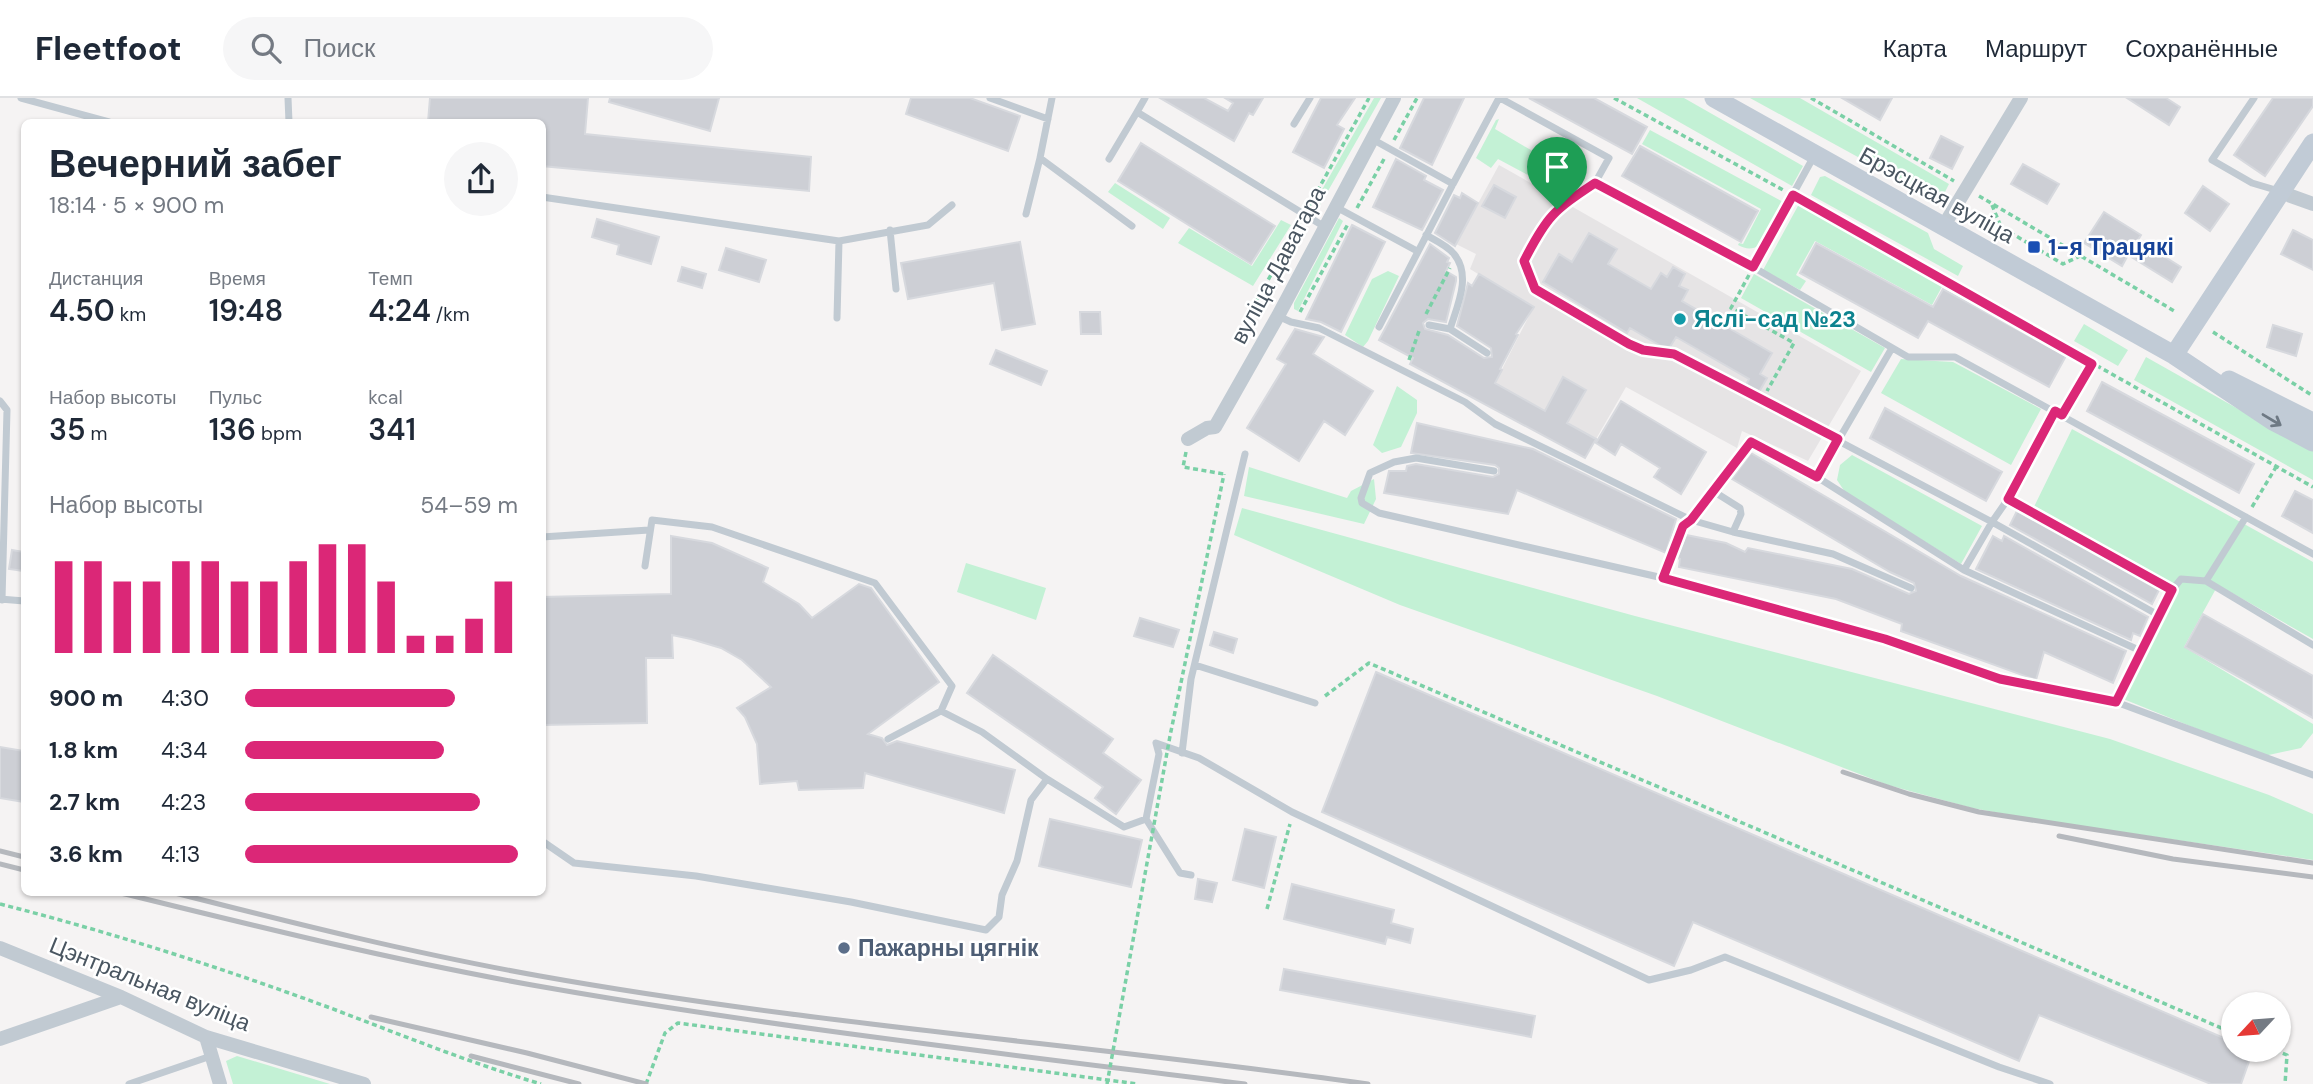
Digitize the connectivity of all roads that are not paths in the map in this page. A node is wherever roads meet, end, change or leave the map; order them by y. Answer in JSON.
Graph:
{"nodes":[{"id":1,"x":21,"y":98,"type":"edge"},
{"id":2,"x":288,"y":98,"type":"edge"},
{"id":3,"x":990,"y":98,"type":"edge"},
{"id":4,"x":1052,"y":98,"type":"edge"},
{"id":5,"x":1145,"y":98,"type":"edge"},
{"id":6,"x":1310,"y":98,"type":"edge"},
{"id":7,"x":1394,"y":98,"type":"edge"},
{"id":8,"x":1499,"y":98,"type":"edge"},
{"id":9,"x":1714,"y":98,"type":"edge"},
{"id":10,"x":2021,"y":98,"type":"edge"},
{"id":11,"x":2254,"y":98,"type":"edge"},
{"id":12,"x":1137,"y":112,"type":"junction"},
{"id":13,"x":98,"y":119,"type":"edge"},
{"id":14,"x":289,"y":119,"type":"edge"},
{"id":15,"x":1048,"y":119,"type":"junction"},
{"id":16,"x":1294,"y":124,"type":"dead end"},
{"id":17,"x":1372,"y":139,"type":"junction"},
{"id":18,"x":2313,"y":143,"type":"edge"},
{"id":19,"x":1814,"y":155,"type":"junction"},
{"id":20,"x":1040,"y":158,"type":"junction"},
{"id":21,"x":1109,"y":159,"type":"dead end"},
{"id":22,"x":1595,"y":183,"type":"junction"},
{"id":23,"x":1453,"y":184,"type":"junction"},
{"id":24,"x":2280,"y":192,"type":"junction"},
{"id":25,"x":546,"y":198,"type":"edge"},
{"id":26,"x":2313,"y":204,"type":"edge"},
{"id":27,"x":952,"y":205,"type":"dead end"},
{"id":28,"x":1336,"y":207,"type":"junction"},
{"id":29,"x":1026,"y":214,"type":"dead end"},
{"id":30,"x":1132,"y":226,"type":"dead end"},
{"id":31,"x":1325,"y":227,"type":"junction"},
{"id":32,"x":1942,"y":227,"type":"junction"},
{"id":33,"x":890,"y":230,"type":"junction"},
{"id":34,"x":1426,"y":235,"type":"junction"},
{"id":35,"x":839,"y":241,"type":"junction"},
{"id":36,"x":1418,"y":251,"type":"junction"},
{"id":37,"x":1753,"y":267,"type":"junction"},
{"id":38,"x":896,"y":289,"type":"dead end"},
{"id":39,"x":1278,"y":316,"type":"junction"},
{"id":40,"x":837,"y":318,"type":"dead end"},
{"id":41,"x":1429,"y":325,"type":"dead end"},
{"id":42,"x":1379,"y":327,"type":"dead end"},
{"id":43,"x":1450,"y":329,"type":"junction"},
{"id":44,"x":1892,"y":348,"type":"junction"},
{"id":45,"x":1487,"y":353,"type":"dead end"},
{"id":46,"x":2174,"y":355,"type":"junction"},
{"id":47,"x":0,"y":401,"type":"edge"},
{"id":48,"x":2058,"y":413,"type":"junction"},
{"id":49,"x":2313,"y":422,"type":"edge"},
{"id":50,"x":1188,"y":439,"type":"road end"},
{"id":51,"x":1838,"y":439,"type":"junction"},
{"id":52,"x":2313,"y":442,"type":"edge"},
{"id":53,"x":1245,"y":454,"type":"dead end"},
{"id":54,"x":1494,"y":471,"type":"dead end"},
{"id":55,"x":1817,"y":477,"type":"junction"},
{"id":56,"x":1713,"y":491,"type":"junction"},
{"id":57,"x":2008,"y":499,"type":"junction"},
{"id":58,"x":2246,"y":517,"type":"junction"},
{"id":59,"x":1691,"y":520,"type":"junction"},
{"id":60,"x":1992,"y":522,"type":"junction"},
{"id":61,"x":649,"y":530,"type":"junction"},
{"id":62,"x":1733,"y":533,"type":"junction"},
{"id":63,"x":546,"y":537,"type":"edge"},
{"id":64,"x":2313,"y":554,"type":"edge"},
{"id":65,"x":645,"y":566,"type":"dead end"},
{"id":66,"x":1964,"y":570,"type":"junction"},
{"id":67,"x":1663,"y":578,"type":"junction"},
{"id":68,"x":2206,"y":581,"type":"junction"},
{"id":69,"x":1911,"y":589,"type":"dead end"},
{"id":70,"x":2172,"y":590,"type":"junction"},
{"id":71,"x":1,"y":600,"type":"edge"},
{"id":72,"x":21,"y":601,"type":"edge"},
{"id":73,"x":2160,"y":616,"type":"junction"},
{"id":74,"x":2313,"y":645,"type":"edge"},
{"id":75,"x":2143,"y":652,"type":"junction"},
{"id":76,"x":1195,"y":665,"type":"junction"},
{"id":77,"x":2116,"y":702,"type":"junction"},
{"id":78,"x":1315,"y":704,"type":"road end"},
{"id":79,"x":941,"y":710,"type":"junction"},
{"id":80,"x":888,"y":739,"type":"dead end"},
{"id":81,"x":1182,"y":753,"type":"junction"},
{"id":82,"x":2313,"y":775,"type":"edge"},
{"id":83,"x":1047,"y":779,"type":"junction"},
{"id":84,"x":1146,"y":819,"type":"junction"},
{"id":85,"x":546,"y":844,"type":"edge"},
{"id":86,"x":1191,"y":875,"type":"dead end"},
{"id":87,"x":0,"y":948,"type":"edge"},
{"id":88,"x":121,"y":997,"type":"junction"},
{"id":89,"x":205,"y":1037,"type":"junction"},
{"id":90,"x":0,"y":1039,"type":"edge"},
{"id":91,"x":211,"y":1056,"type":"junction"},
{"id":92,"x":129,"y":1084,"type":"edge"},
{"id":93,"x":220,"y":1084,"type":"edge"},
{"id":94,"x":364,"y":1084,"type":"edge"},
{"id":95,"x":2050,"y":1084,"type":"edge"}],
"edges":[{"from":1,"to":13,"type":"lane"},
{"from":2,"to":14,"type":"lane"},
{"from":3,"to":15,"type":"lane"},
{"from":4,"to":15,"type":"lane"},
{"from":5,"to":12,"type":"lane"},
{"from":6,"to":16,"type":"lane"},
{"from":7,"to":17,"type":"street","name":"вуліца Даватара"},
{"from":8,"to":22,"type":"lane"},
{"from":8,"to":23,"type":"lane"},
{"from":9,"to":19,"type":"main road","name":"Брэсцкая вуліца"},
{"from":10,"to":32,"type":"street"},
{"from":11,"to":24,"type":"lane"},
{"from":12,"to":21,"type":"lane"},
{"from":12,"to":31,"type":"lane"},
{"from":15,"to":20,"type":"lane"},
{"from":17,"to":23,"type":"lane"},
{"from":17,"to":28,"type":"street","name":"вуліца Даватара"},
{"from":18,"to":24,"type":"main road"},
{"from":19,"to":32,"type":"main road","name":"Брэсцкая вуліца"},
{"from":19,"to":37,"type":"lane"},
{"from":20,"to":29,"type":"lane"},
{"from":20,"to":30,"type":"lane"},
{"from":22,"to":37,"type":"lane"},
{"from":22,"to":51,"type":"lane"},
{"from":23,"to":34,"type":"lane"},
{"from":24,"to":26,"type":"street"},
{"from":24,"to":46,"type":"main road"},
{"from":25,"to":35,"type":"lane"},
{"from":27,"to":33,"type":"lane"},
{"from":28,"to":31,"type":"street","name":"вуліца Даватара"},
{"from":28,"to":36,"type":"lane"},
{"from":31,"to":39,"type":"street","name":"вуліца Даватара"},
{"from":32,"to":46,"type":"main road","name":"Брэсцкая вуліца"},
{"from":33,"to":35,"type":"lane"},
{"from":33,"to":38,"type":"lane"},
{"from":34,"to":36,"type":"lane"},
{"from":34,"to":43,"type":"lane"},
{"from":35,"to":40,"type":"lane"},
{"from":36,"to":42,"type":"lane"},
{"from":37,"to":44,"type":"lane"},
{"from":39,"to":50,"type":"street","name":"вуліца Даватара"},
{"from":39,"to":59,"type":"lane"},
{"from":41,"to":43,"type":"lane"},
{"from":43,"to":45,"type":"lane"},
{"from":44,"to":48,"type":"lane"},
{"from":44,"to":51,"type":"lane"},
{"from":46,"to":49,"type":"main road","name":"Брэсцкая вуліца"},
{"from":46,"to":52,"type":"main road","name":"Брэсцкая вуліца","one_way":true},
{"from":47,"to":71,"type":"lane"},
{"from":48,"to":57,"type":"lane"},
{"from":48,"to":58,"type":"lane"},
{"from":51,"to":55,"type":"lane"},
{"from":51,"to":60,"type":"lane"},
{"from":53,"to":76,"type":"lane"},
{"from":54,"to":67,"type":"lane"},
{"from":55,"to":56,"type":"lane"},
{"from":55,"to":66,"type":"lane"},
{"from":56,"to":59,"type":"lane"},
{"from":56,"to":62,"type":"lane"},
{"from":57,"to":60,"type":"lane"},
{"from":57,"to":70,"type":"lane"},
{"from":58,"to":64,"type":"lane"},
{"from":58,"to":68,"type":"lane"},
{"from":59,"to":62,"type":"lane"},
{"from":59,"to":67,"type":"lane"},
{"from":60,"to":66,"type":"lane"},
{"from":60,"to":73,"type":"lane"},
{"from":61,"to":63,"type":"lane"},
{"from":61,"to":65,"type":"lane"},
{"from":61,"to":79,"type":"lane"},
{"from":62,"to":69,"type":"lane"},
{"from":66,"to":75,"type":"lane"},
{"from":67,"to":77,"type":"lane"},
{"from":68,"to":70,"type":"lane"},
{"from":68,"to":74,"type":"lane"},
{"from":70,"to":73,"type":"lane"},
{"from":71,"to":72,"type":"lane"},
{"from":73,"to":75,"type":"lane"},
{"from":75,"to":77,"type":"lane"},
{"from":76,"to":78,"type":"lane"},
{"from":76,"to":81,"type":"lane"},
{"from":77,"to":82,"type":"lane"},
{"from":79,"to":80,"type":"lane"},
{"from":79,"to":83,"type":"lane"},
{"from":81,"to":84,"type":"lane"},
{"from":81,"to":95,"type":"lane"},
{"from":83,"to":84,"type":"lane"},
{"from":83,"to":85,"type":"lane"},
{"from":84,"to":86,"type":"lane"},
{"from":87,"to":88,"type":"street","name":"Цэнтральная вуліца"},
{"from":88,"to":89,"type":"street","name":"Цэнтральная вуліца"},
{"from":88,"to":90,"type":"street"},
{"from":89,"to":91,"type":"street"},
{"from":89,"to":94,"type":"street","name":"Цэнтральная вуліца"},
{"from":91,"to":92,"type":"lane"},
{"from":91,"to":93,"type":"street"}]}
